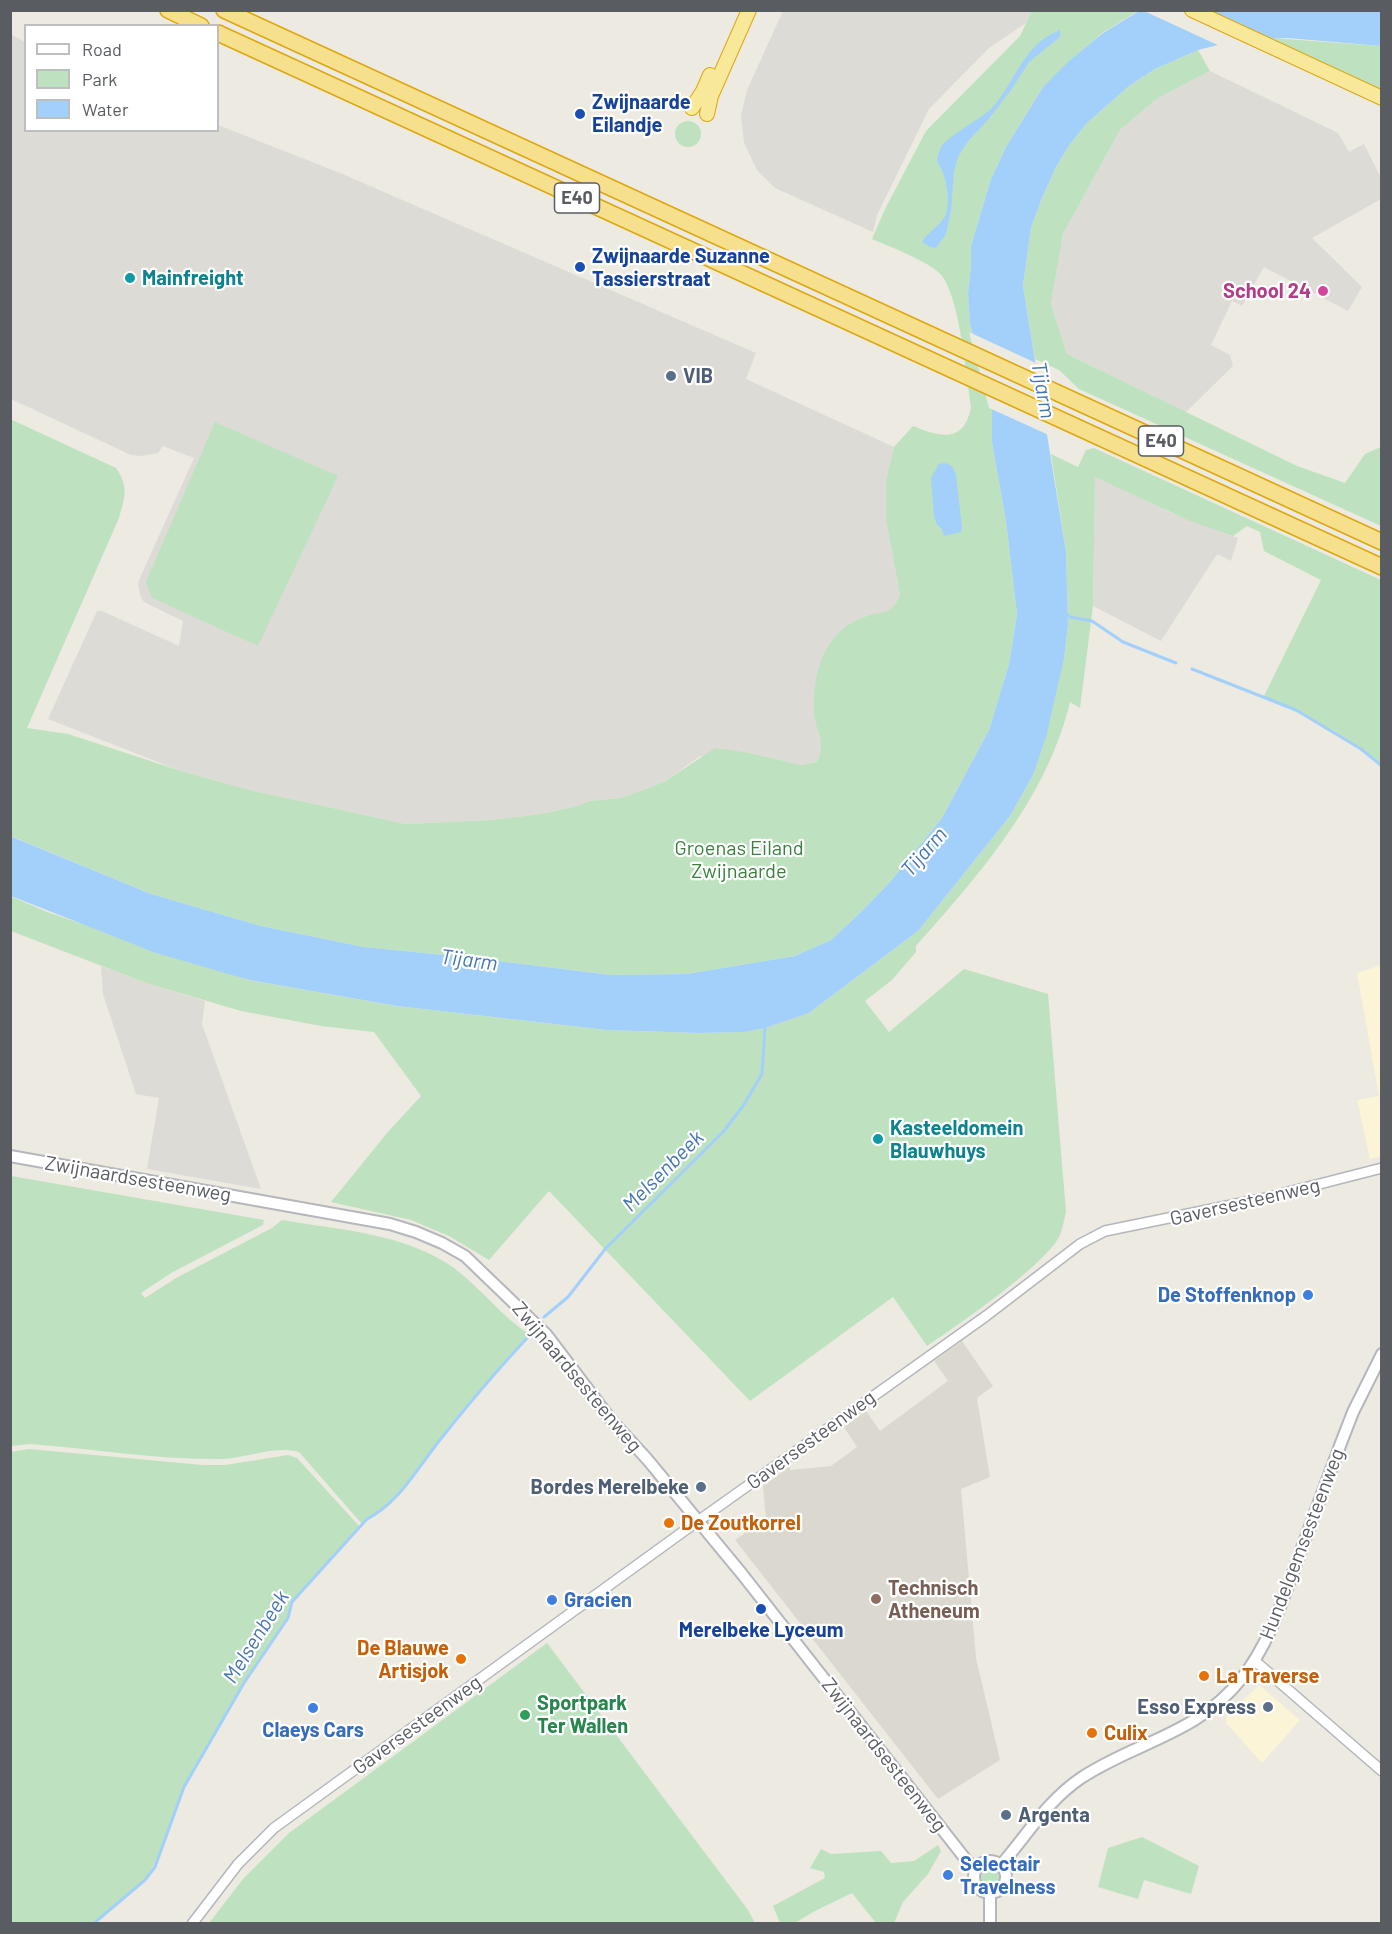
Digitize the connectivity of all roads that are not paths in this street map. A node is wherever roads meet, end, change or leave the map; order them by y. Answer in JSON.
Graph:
{"nodes":[{"id":1,"x":168,"y":10,"type":"edge"},
{"id":2,"x":224,"y":10,"type":"edge"},
{"id":3,"x":739,"y":10,"type":"edge"},
{"id":4,"x":749,"y":10,"type":"edge"},
{"id":5,"x":1192,"y":10,"type":"edge"},
{"id":6,"x":197,"y":24,"type":"edge"},
{"id":7,"x":219,"y":33,"type":"edge"},
{"id":8,"x":1382,"y":98,"type":"edge"},
{"id":9,"x":692,"y":108,"type":"dead end"},
{"id":10,"x":707,"y":114,"type":"dead end"},
{"id":11,"x":1382,"y":542,"type":"edge"},
{"id":12,"x":1382,"y":567,"type":"edge"},
{"id":13,"x":10,"y":1156,"type":"edge"},
{"id":14,"x":1382,"y":1168,"type":"edge"},
{"id":15,"x":1382,"y":1354,"type":"edge"},
{"id":16,"x":698,"y":1522,"type":"junction"},
{"id":17,"x":1255,"y":1660,"type":"junction"},
{"id":18,"x":1382,"y":1771,"type":"edge"},
{"id":19,"x":1002,"y":1865,"type":"junction"},
{"id":20,"x":976,"y":1869,"type":"junction"},
{"id":21,"x":990,"y":1894,"type":"junction"},
{"id":22,"x":192,"y":1923,"type":"edge"},
{"id":23,"x":990,"y":1923,"type":"edge"}],
"edges":[{"from":1,"to":6,"type":"highway"},
{"from":2,"to":11,"type":"highway","number":"E40"},
{"from":3,"to":9,"type":"highway"},
{"from":4,"to":10,"type":"highway"},
{"from":5,"to":8,"type":"highway"},
{"from":7,"to":12,"type":"highway","number":"E40"},
{"from":13,"to":16,"type":"main road","name":"Zwijnaardsesteenweg"},
{"from":14,"to":16,"type":"street","name":"Gaversesteenweg"},
{"from":15,"to":17,"type":"main road","name":"Hundelgemsesteenweg"},
{"from":16,"to":20,"type":"main road","name":"Zwijnaardsesteenweg"},
{"from":16,"to":22,"type":"street","name":"Gaversesteenweg"},
{"from":17,"to":18,"type":"street"},
{"from":17,"to":19,"type":"main road","name":"Hundelgemsesteenweg"},
{"from":19,"to":20,"type":"main road"},
{"from":19,"to":21,"type":"main road"},
{"from":20,"to":21,"type":"main road"},
{"from":21,"to":23,"type":"main road"}]}
